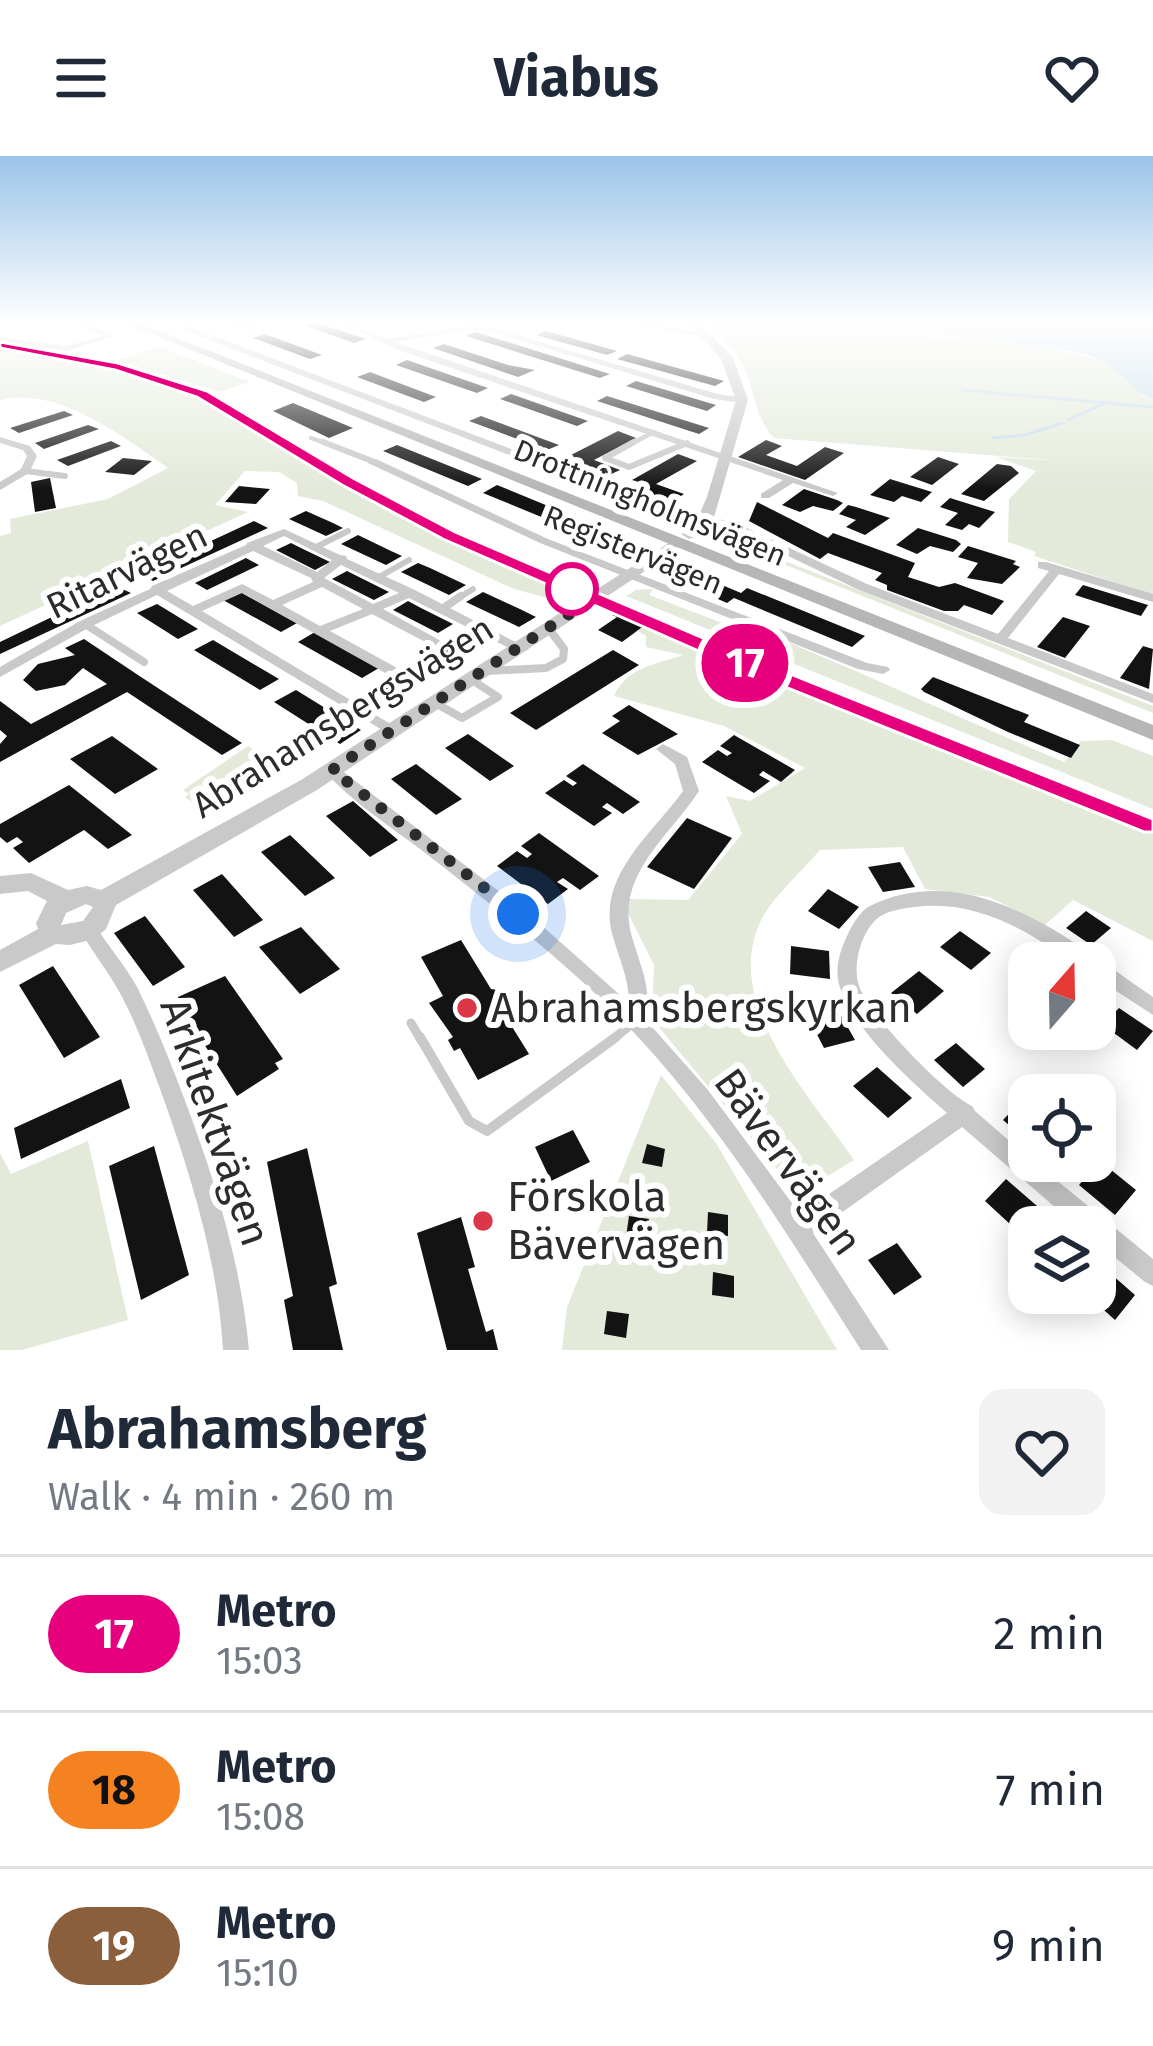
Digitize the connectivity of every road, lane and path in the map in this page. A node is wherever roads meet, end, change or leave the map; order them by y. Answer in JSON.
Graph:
{"nodes":[{"id":1,"x":270,"y":378,"type":"edge"},
{"id":2,"x":283,"y":378,"type":"edge"},
{"id":3,"x":324,"y":378,"type":"edge"},
{"id":4,"x":494,"y":378,"type":"edge"},
{"id":5,"x":653,"y":378,"type":"edge"},
{"id":6,"x":735,"y":378,"type":"edge"},
{"id":7,"x":742,"y":400,"type":"junction"},
{"id":8,"x":653,"y":432,"type":"junction"},
{"id":9,"x":310,"y":438,"type":"dead end"},
{"id":10,"x":0,"y":440,"type":"edge"},
{"id":11,"x":687,"y":443,"type":"junction"},
{"id":12,"x":725,"y":456,"type":"junction"},
{"id":13,"x":372,"y":461,"type":"joint"},
{"id":14,"x":25,"y":471,"type":"junction"},
{"id":15,"x":65,"y":476,"type":"dead end"},
{"id":16,"x":792,"y":478,"type":"junction"},
{"id":17,"x":0,"y":487,"type":"edge"},
{"id":18,"x":833,"y":493,"type":"dead end"},
{"id":19,"x":765,"y":496,"type":"dead end"},
{"id":20,"x":706,"y":517,"type":"junction"},
{"id":21,"x":348,"y":531,"type":"dead end"},
{"id":22,"x":682,"y":539,"type":"junction"},
{"id":23,"x":251,"y":545,"type":"junction"},
{"id":24,"x":318,"y":546,"type":"junction"},
{"id":25,"x":342,"y":558,"type":"junction"},
{"id":26,"x":409,"y":560,"type":"dead end"},
{"id":27,"x":628,"y":575,"type":"junction"},
{"id":28,"x":379,"y":577,"type":"junction"},
{"id":29,"x":318,"y":579,"type":"junction"},
{"id":30,"x":156,"y":589,"type":"junction"},
{"id":31,"x":473,"y":589,"type":"dead end"},
{"id":32,"x":411,"y":593,"type":"junction"},
{"id":33,"x":1153,"y":598,"type":"edge"},
{"id":34,"x":272,"y":605,"type":"junction"},
{"id":35,"x":368,"y":608,"type":"junction"},
{"id":36,"x":442,"y":609,"type":"junction"},
{"id":37,"x":193,"y":611,"type":"junction"},
{"id":38,"x":85,"y":624,"type":"junction"},
{"id":39,"x":549,"y":629,"type":"junction"},
{"id":40,"x":319,"y":631,"type":"junction"},
{"id":41,"x":1000,"y":640,"type":"junction"},
{"id":42,"x":522,"y":649,"type":"junction"},
{"id":43,"x":143,"y":662,"type":"dead end"},
{"id":44,"x":883,"y":670,"type":"dead end"},
{"id":45,"x":0,"y":673,"type":"edge"},
{"id":46,"x":399,"y":675,"type":"junction"},
{"id":47,"x":479,"y":676,"type":"junction"},
{"id":48,"x":375,"y":691,"type":"dead end"},
{"id":49,"x":1153,"y":699,"type":"edge"},
{"id":50,"x":1153,"y":720,"type":"edge"},
{"id":51,"x":394,"y":732,"type":"junction"},
{"id":52,"x":1153,"y":733,"type":"edge"},
{"id":53,"x":663,"y":749,"type":"dead end"},
{"id":54,"x":332,"y":770,"type":"junction"},
{"id":55,"x":0,"y":885,"type":"edge"},
{"id":56,"x":66,"y":900,"type":"junction"},
{"id":57,"x":102,"y":901,"type":"junction"},
{"id":58,"x":89,"y":930,"type":"junction"},
{"id":59,"x":53,"y":933,"type":"junction"},
{"id":60,"x":1058,"y":942,"type":"edge"},
{"id":61,"x":0,"y":962,"type":"edge"},
{"id":62,"x":1116,"y":982,"type":"edge"},
{"id":63,"x":1153,"y":1007,"type":"edge"},
{"id":64,"x":635,"y":1021,"type":"junction"},
{"id":65,"x":411,"y":1023,"type":"dead end"},
{"id":66,"x":965,"y":1113,"type":"junction"},
{"id":67,"x":797,"y":1230,"type":"junction"},
{"id":68,"x":1153,"y":1274,"type":"edge"},
{"id":69,"x":236,"y":1350,"type":"edge"},
{"id":70,"x":877,"y":1350,"type":"edge"}],
"edges":[{"from":1,"to":22,"type":"main road","name":"Drottningholmsvägen"},
{"from":2,"to":22,"type":"main road","name":"Drottningholmsvägen"},
{"from":3,"to":20,"type":"street","name":"Drottningholmsvägen"},
{"from":4,"to":8,"type":"street"},
{"from":5,"to":7,"type":"street"},
{"from":6,"to":7,"type":"street"},
{"from":7,"to":12,"type":"street"},
{"from":8,"to":11,"type":"street"},
{"from":8,"to":11,"type":"lane"},
{"from":9,"to":13,"type":"lane"},
{"from":10,"to":14,"type":"street"},
{"from":11,"to":12,"type":"street"},
{"from":12,"to":16,"type":"street"},
{"from":12,"to":20,"type":"street"},
{"from":13,"to":27,"type":"street","name":"Registervägen"},
{"from":14,"to":15,"type":"lane"},
{"from":14,"to":17,"type":"street"},
{"from":16,"to":18,"type":"street"},
{"from":16,"to":19,"type":"street"},
{"from":20,"to":22,"type":"street","name":"Abrahamsbergsvägen"},
{"from":20,"to":41,"type":"street","name":"Drottningholmsvägen"},
{"from":21,"to":24,"type":"lane"},
{"from":22,"to":27,"type":"street","name":"Abrahamsbergsvägen"},
{"from":22,"to":50,"type":"main road","name":"Drottningholmsvägen"},
{"from":22,"to":52,"type":"main road","name":"Drottningholmsvägen"},
{"from":23,"to":24,"type":"street","name":"Ritarvägen"},
{"from":23,"to":29,"type":"street"},
{"from":23,"to":30,"type":"street","name":"Ritarvägen"},
{"from":24,"to":25,"type":"street"},
{"from":25,"to":28,"type":"street"},
{"from":25,"to":29,"type":"street"},
{"from":26,"to":28,"type":"lane"},
{"from":27,"to":39,"type":"street","name":"Abrahamsbergsvägen"},
{"from":27,"to":44,"type":"street","name":"Registervägen"},
{"from":28,"to":32,"type":"street"},
{"from":29,"to":34,"type":"street"},
{"from":29,"to":35,"type":"street"},
{"from":30,"to":37,"type":"street"},
{"from":30,"to":38,"type":"street","name":"Ritarvägen"},
{"from":31,"to":36,"type":"lane"},
{"from":32,"to":35,"type":"street"},
{"from":32,"to":36,"type":"street"},
{"from":33,"to":41,"type":"street"},
{"from":34,"to":37,"type":"street"},
{"from":34,"to":40,"type":"street"},
{"from":35,"to":40,"type":"street"},
{"from":35,"to":46,"type":"street"},
{"from":36,"to":42,"type":"street"},
{"from":37,"to":51,"type":"street"},
{"from":38,"to":43,"type":"lane"},
{"from":38,"to":45,"type":"street","name":"Ritarvägen"},
{"from":39,"to":42,"type":"street","name":"Abrahamsbergsvägen"},
{"from":39,"to":47,"type":"lane"},
{"from":40,"to":46,"type":"street"},
{"from":41,"to":49,"type":"street","name":"Drottningholmsvägen"},
{"from":42,"to":47,"type":"street","name":"Abrahamsbergsvägen"},
{"from":46,"to":48,"type":"street"},
{"from":47,"to":51,"type":"street","name":"Abrahamsbergsvägen"},
{"from":51,"to":54,"type":"street","name":"Abrahamsbergsvägen"},
{"from":53,"to":64,"type":"street"},
{"from":54,"to":57,"type":"street","name":"Abrahamsbergsvägen"},
{"from":54,"to":64,"type":"street","name":"Bävervägen"},
{"from":55,"to":56,"type":"street"},
{"from":56,"to":57,"type":"street"},
{"from":56,"to":59,"type":"street"},
{"from":57,"to":58,"type":"street"},
{"from":58,"to":59,"type":"street"},
{"from":58,"to":69,"type":"street","name":"Arkitektvägen"},
{"from":59,"to":61,"type":"street"},
{"from":60,"to":66,"type":"street"},
{"from":62,"to":63,"type":"street"},
{"from":64,"to":65,"type":"lane"},
{"from":64,"to":67,"type":"street","name":"Bävervägen"},
{"from":66,"to":67,"type":"street"},
{"from":66,"to":68,"type":"street"},
{"from":67,"to":70,"type":"street","name":"Bävervägen"}]}
